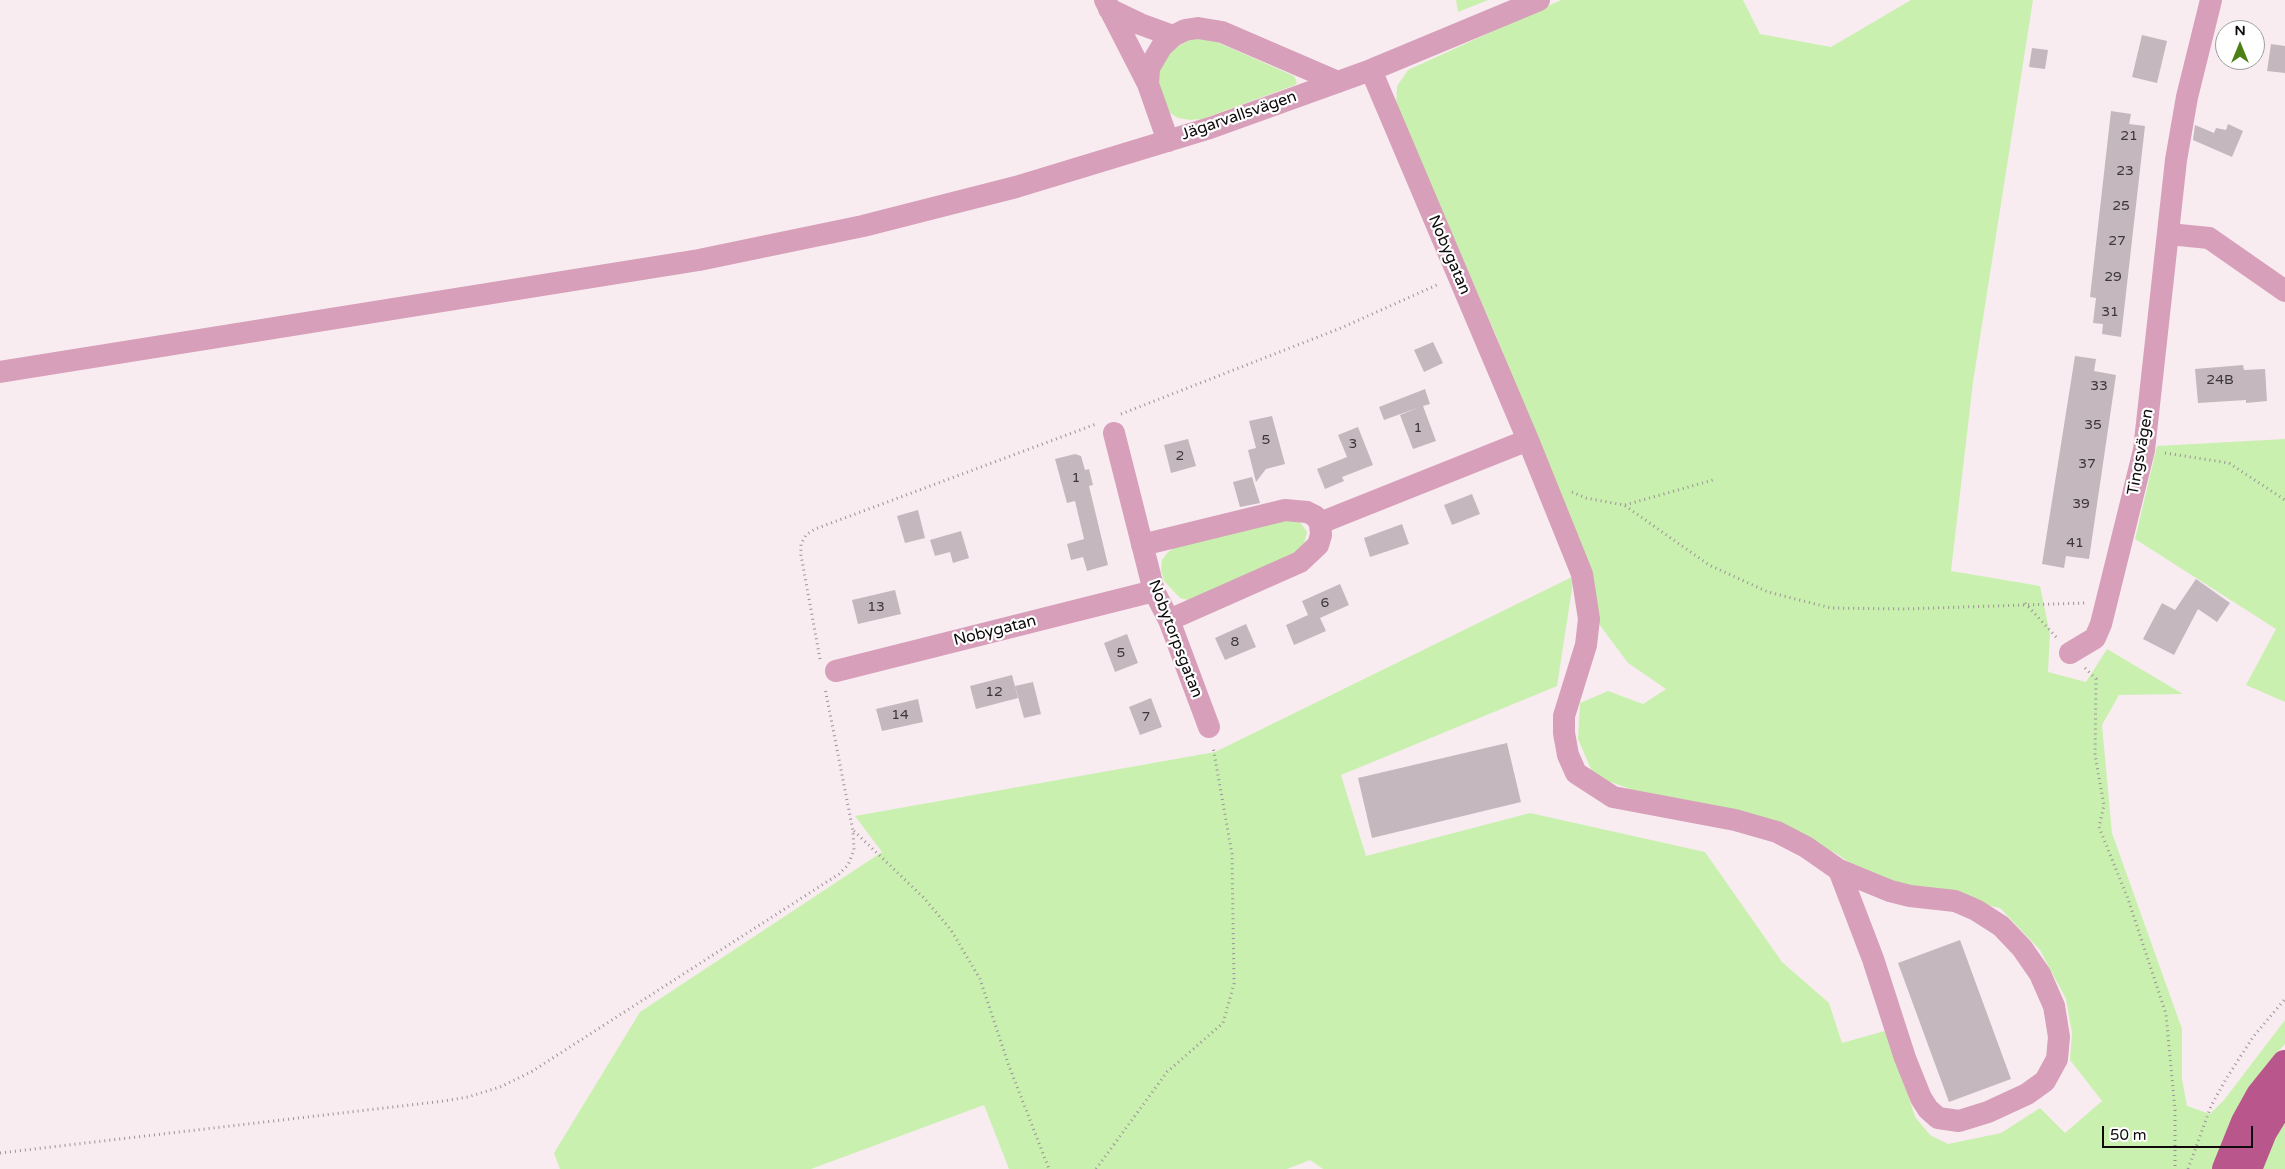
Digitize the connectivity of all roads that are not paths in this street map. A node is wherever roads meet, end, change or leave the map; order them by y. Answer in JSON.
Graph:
{"nodes":[{"id":1,"x":1539,"y":0,"type":"edge"},
{"id":2,"x":2211,"y":0,"type":"edge"},
{"id":3,"x":1107,"y":5,"type":"edge"},
{"id":4,"x":1173,"y":36,"type":"junction"},
{"id":5,"x":1371,"y":70,"type":"junction"},
{"id":6,"x":1338,"y":82,"type":"junction"},
{"id":7,"x":1148,"y":84,"type":"junction"},
{"id":8,"x":1168,"y":141,"type":"junction"},
{"id":9,"x":2169,"y":234,"type":"junction"},
{"id":10,"x":2285,"y":291,"type":"edge"},
{"id":11,"x":0,"y":372,"type":"edge"},
{"id":12,"x":1111,"y":423,"type":"road end"},
{"id":13,"x":1528,"y":440,"type":"junction"},
{"id":14,"x":1320,"y":522,"type":"junction"},
{"id":15,"x":1142,"y":546,"type":"junction"},
{"id":16,"x":1154,"y":591,"type":"junction"},
{"id":17,"x":1169,"y":620,"type":"junction"},
{"id":18,"x":2070,"y":653,"type":"road end"},
{"id":19,"x":827,"y":674,"type":"road end"},
{"id":20,"x":1209,"y":727,"type":"road end"},
{"id":21,"x":1839,"y":870,"type":"junction"},
{"id":22,"x":2285,"y":1064,"type":"edge"},
{"id":23,"x":2285,"y":1096,"type":"edge"},
{"id":24,"x":2226,"y":1169,"type":"edge"},
{"id":25,"x":2248,"y":1169,"type":"edge"}],
"edges":[{"from":1,"to":5,"type":"street","name":"Jägarvallsvägen"},
{"from":2,"to":9,"type":"street","name":"Tingsvägen"},
{"from":3,"to":4,"type":"street","name":"Jägarvallsvägen"},
{"from":3,"to":7,"type":"street","name":"Jägarvallsvägen"},
{"from":4,"to":6,"type":"street","name":"Jägarvallsvägen"},
{"from":4,"to":7,"type":"street","name":"Jägarvallsvägen"},
{"from":5,"to":6,"type":"street","name":"Jägarvallsvägen"},
{"from":5,"to":13,"type":"street","name":"Nobygatan"},
{"from":6,"to":8,"type":"street","name":"Jägarvallsvägen"},
{"from":7,"to":8,"type":"street","name":"Jägarvallsvägen"},
{"from":8,"to":11,"type":"street"},
{"from":9,"to":10,"type":"street"},
{"from":9,"to":18,"type":"street","name":"Tingsvägen"},
{"from":12,"to":15,"type":"street","name":"Nobytorpsgatan"},
{"from":13,"to":14,"type":"street"},
{"from":13,"to":21,"type":"street","name":"Nobygatan"},
{"from":14,"to":15,"type":"street"},
{"from":14,"to":17,"type":"street"},
{"from":15,"to":16,"type":"street","name":"Nobytorpsgatan"},
{"from":16,"to":17,"type":"street","name":"Nobytorpsgatan"},
{"from":16,"to":19,"type":"street","name":"Nobygatan"},
{"from":17,"to":20,"type":"street","name":"Nobytorpsgatan"},
{"from":21,"to":21,"type":"street","name":"Nobygatan"},
{"from":22,"to":24,"type":"main road"},
{"from":23,"to":25,"type":"main road"}]}
